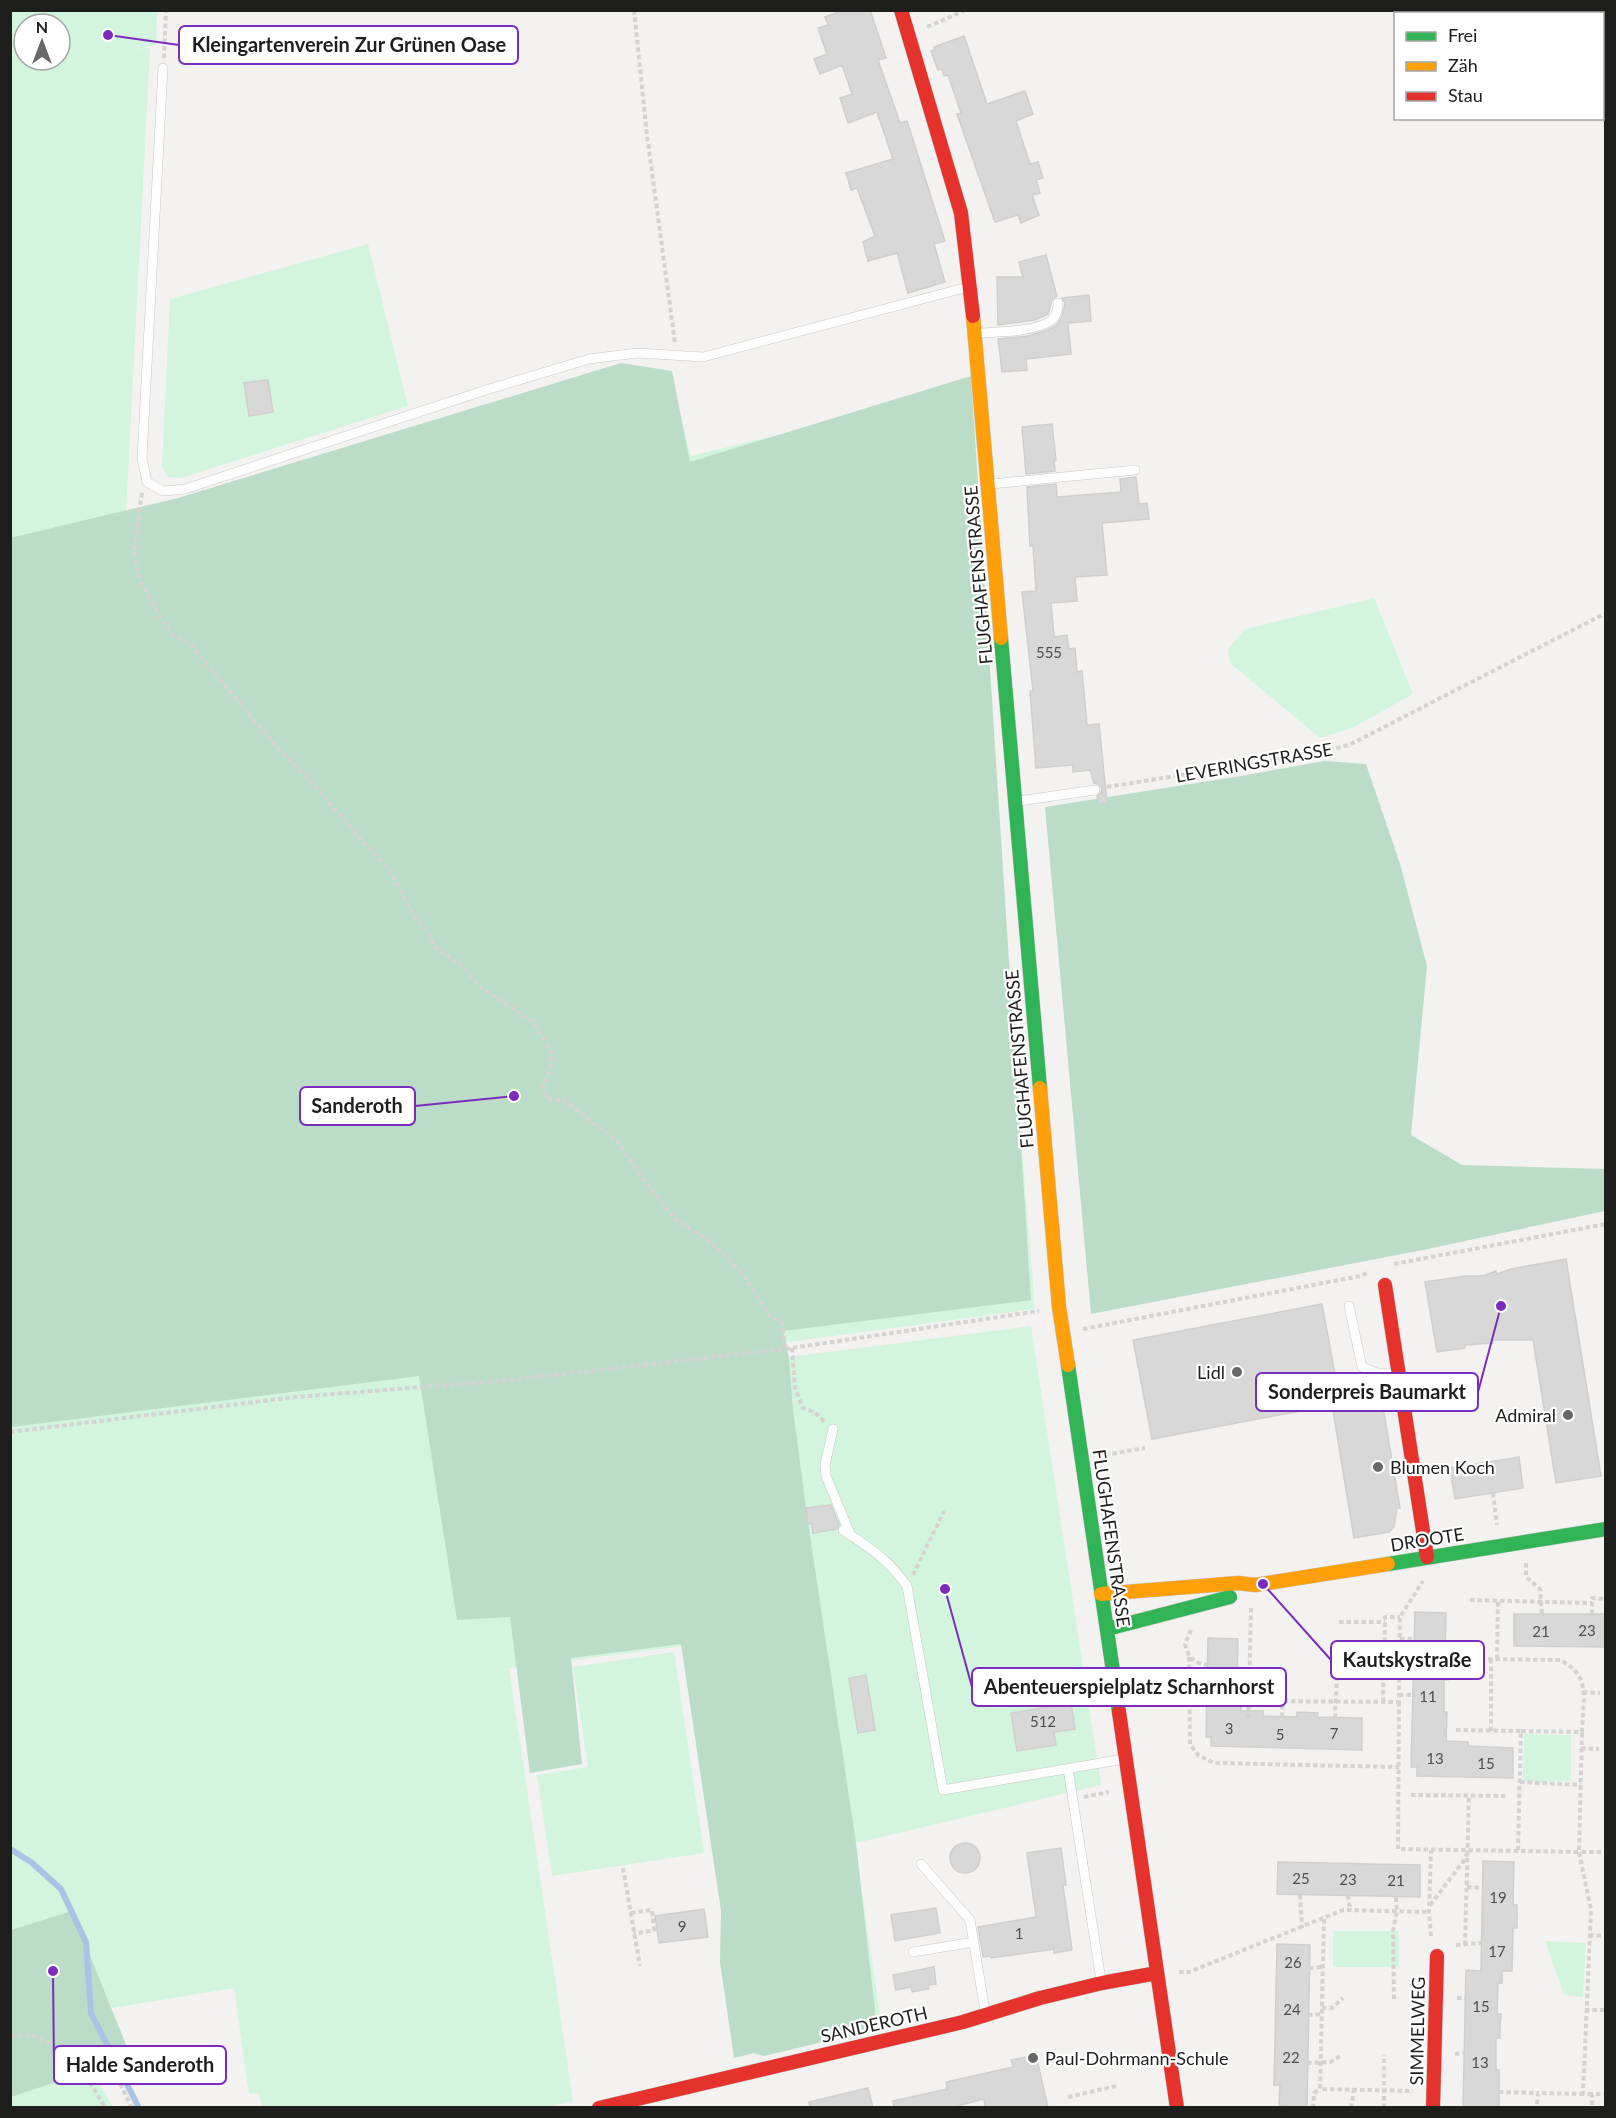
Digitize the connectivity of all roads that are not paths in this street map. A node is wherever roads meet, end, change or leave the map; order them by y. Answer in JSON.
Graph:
{"nodes":[{"id":1,"x":901,"y":10,"type":"edge"},
{"id":2,"x":163,"y":68,"type":"road end"},
{"id":3,"x":970,"y":286,"type":"junction"},
{"id":4,"x":1058,"y":303,"type":"dead end"},
{"id":5,"x":975,"y":333,"type":"junction"},
{"id":6,"x":1135,"y":470,"type":"dead end"},
{"id":7,"x":988,"y":484,"type":"junction"},
{"id":8,"x":1095,"y":789,"type":"road end"},
{"id":9,"x":1016,"y":802,"type":"junction"},
{"id":10,"x":1385,"y":1285,"type":"dead end"},
{"id":11,"x":1348,"y":1306,"type":"dead end"},
{"id":12,"x":1398,"y":1372,"type":"junction"},
{"id":13,"x":833,"y":1429,"type":"dead end"},
{"id":14,"x":1605,"y":1529,"type":"edge"},
{"id":15,"x":1427,"y":1557,"type":"junction"},
{"id":16,"x":1255,"y":1585,"type":"junction"},
{"id":17,"x":1101,"y":1594,"type":"junction"},
{"id":18,"x":1107,"y":1629,"type":"junction"},
{"id":19,"x":1127,"y":1759,"type":"junction"},
{"id":20,"x":1068,"y":1769,"type":"junction"},
{"id":21,"x":921,"y":1864,"type":"dead end"},
{"id":22,"x":974,"y":1942,"type":"junction"},
{"id":23,"x":913,"y":1952,"type":"dead end"},
{"id":24,"x":1437,"y":1956,"type":"road end"},
{"id":25,"x":1157,"y":1973,"type":"junction"},
{"id":26,"x":1102,"y":1983,"type":"junction"},
{"id":27,"x":985,"y":2014,"type":"junction"},
{"id":28,"x":599,"y":2108,"type":"edge"},
{"id":29,"x":1177,"y":2108,"type":"edge"},
{"id":30,"x":1434,"y":2108,"type":"edge"}],
"edges":[{"from":1,"to":3,"type":"main road","name":"FLUGHAFENSTRASSE"},
{"from":2,"to":3,"type":"lane"},
{"from":3,"to":5,"type":"main road","name":"FLUGHAFENSTRASSE"},
{"from":4,"to":5,"type":"lane"},
{"from":5,"to":7,"type":"main road","name":"FLUGHAFENSTRASSE"},
{"from":6,"to":7,"type":"lane"},
{"from":7,"to":9,"type":"main road","name":"FLUGHAFENSTRASSE"},
{"from":8,"to":9,"type":"lane"},
{"from":9,"to":17,"type":"main road","name":"FLUGHAFENSTRASSE"},
{"from":10,"to":12,"type":"main road"},
{"from":11,"to":12,"type":"lane"},
{"from":12,"to":15,"type":"main road"},
{"from":13,"to":20,"type":"lane"},
{"from":14,"to":15,"type":"main road","name":"DROOTE"},
{"from":15,"to":16,"type":"main road","name":"DROOTE"},
{"from":16,"to":17,"type":"main road","name":"DROOTE"},
{"from":16,"to":18,"type":"main road","name":"DROOTE"},
{"from":17,"to":18,"type":"main road","name":"FLUGHAFENSTRASSE"},
{"from":18,"to":19,"type":"main road","name":"FLUGHAFENSTRASSE"},
{"from":19,"to":20,"type":"lane"},
{"from":19,"to":25,"type":"main road","name":"FLUGHAFENSTRASSE"},
{"from":20,"to":26,"type":"lane"},
{"from":21,"to":22,"type":"lane"},
{"from":22,"to":23,"type":"lane"},
{"from":22,"to":27,"type":"lane"},
{"from":24,"to":30,"type":"main road","name":"SIMMELWEG"},
{"from":25,"to":26,"type":"main road","name":"SANDEROTH"},
{"from":25,"to":29,"type":"main road","name":"FLUGHAFENSTRASSE"},
{"from":26,"to":27,"type":"main road","name":"SANDEROTH"},
{"from":27,"to":28,"type":"main road","name":"SANDEROTH"}]}
